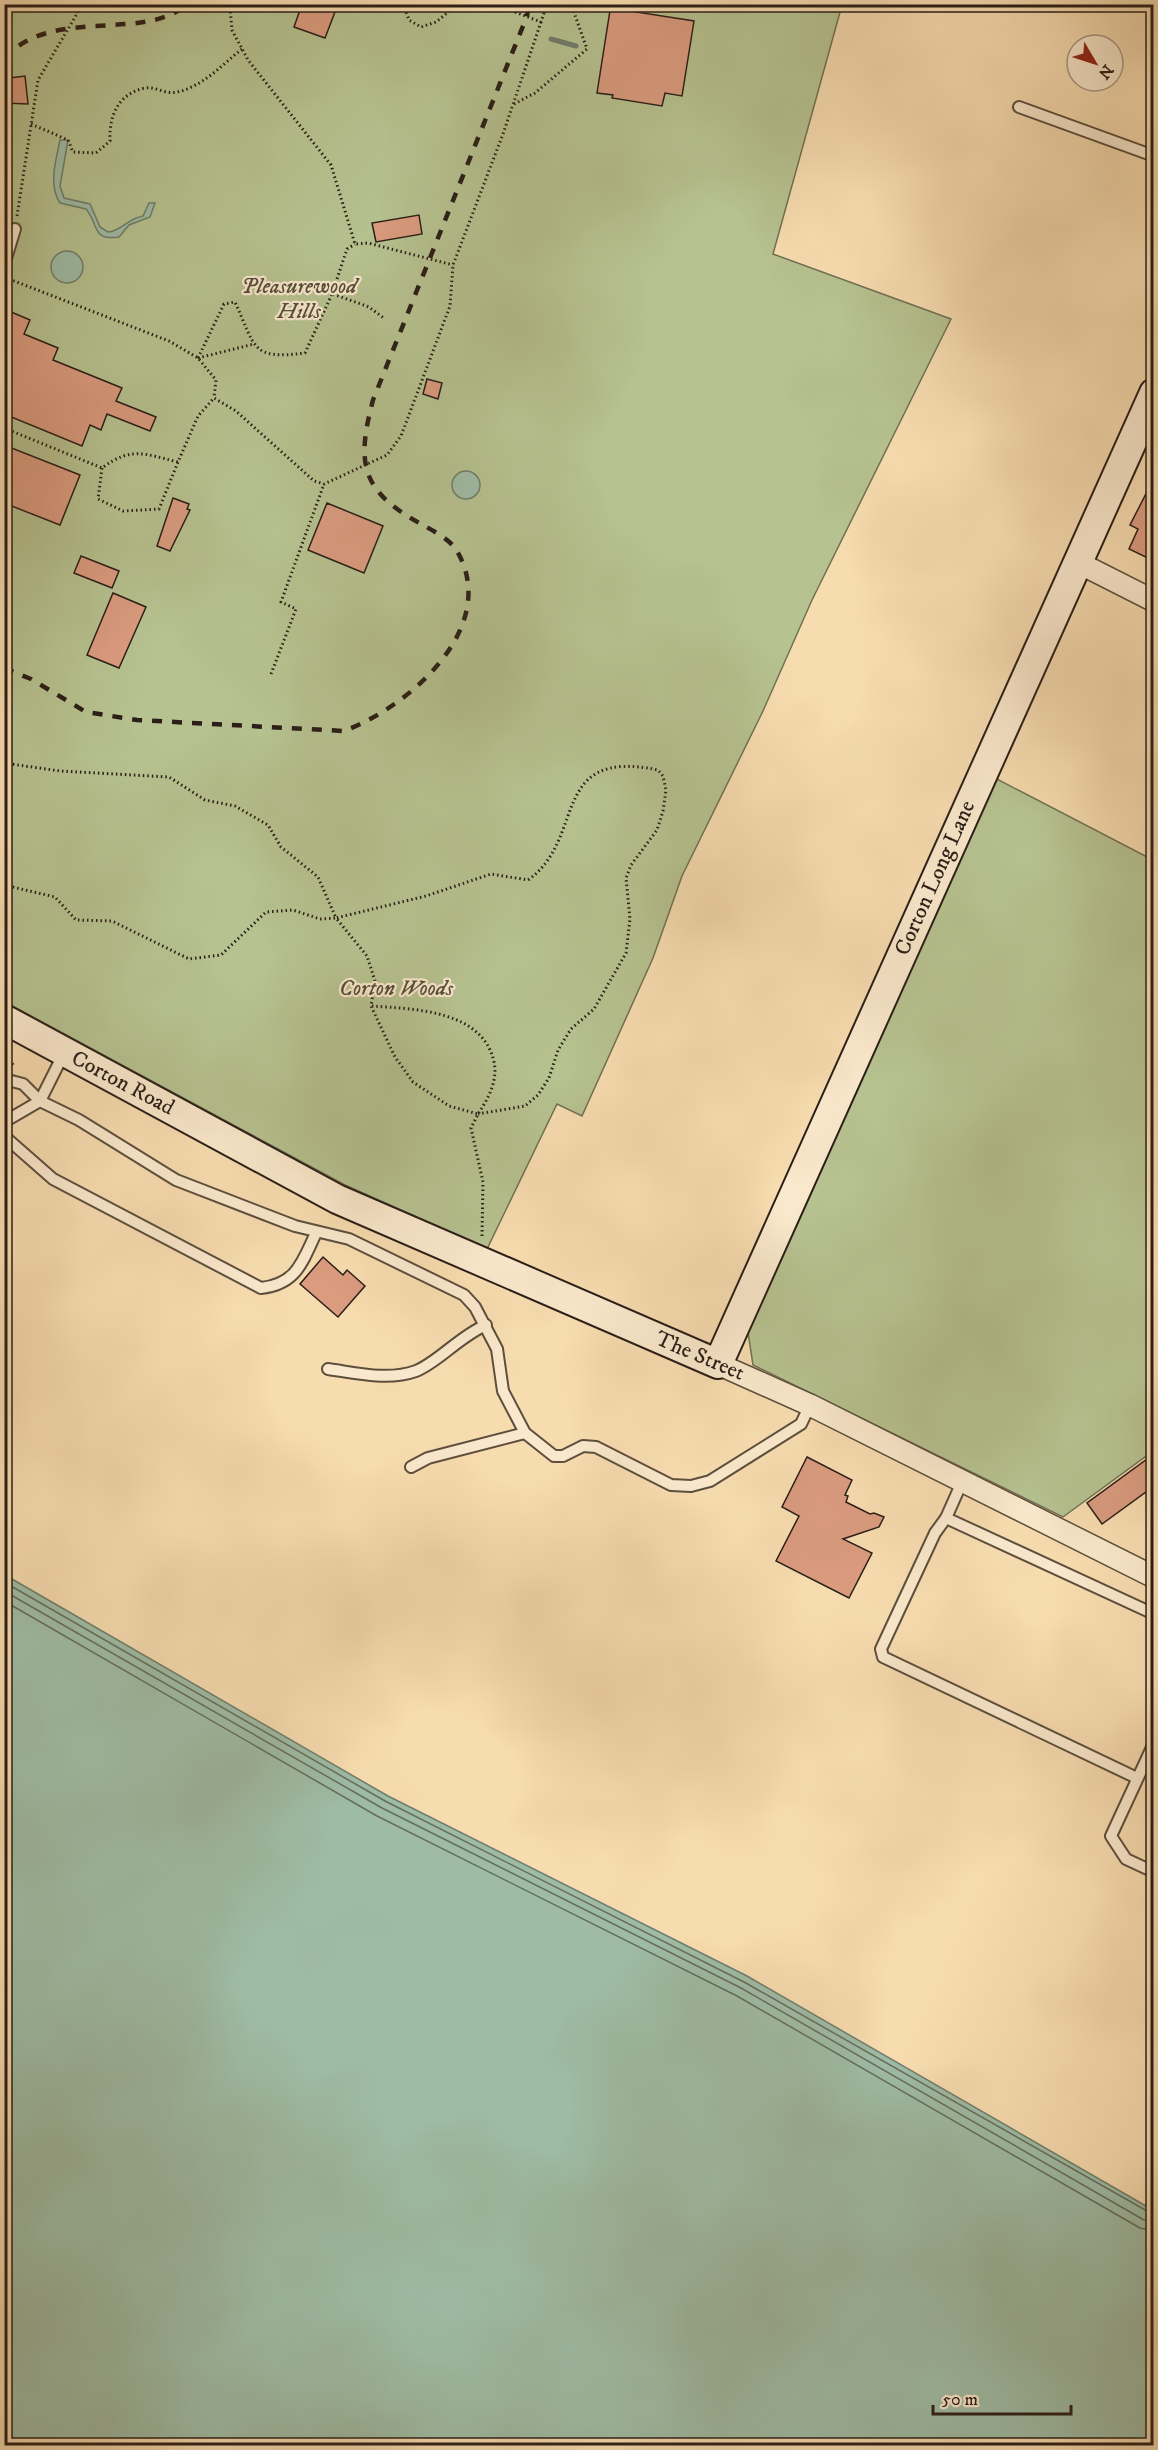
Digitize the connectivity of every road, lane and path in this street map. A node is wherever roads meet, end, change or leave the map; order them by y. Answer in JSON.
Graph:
{"nodes":[{"id":1,"x":55,"y":4,"type":"edge"},
{"id":2,"x":93,"y":4,"type":"edge"},
{"id":3,"x":233,"y":4,"type":"edge"},
{"id":4,"x":403,"y":4,"type":"edge"},
{"id":5,"x":463,"y":4,"type":"edge"},
{"id":6,"x":494,"y":4,"type":"edge"},
{"id":7,"x":547,"y":4,"type":"edge"},
{"id":8,"x":571,"y":4,"type":"edge"},
{"id":9,"x":78,"y":12,"type":"junction"},
{"id":10,"x":541,"y":22,"type":"junction"},
{"id":11,"x":242,"y":49,"type":"junction"},
{"id":12,"x":512,"y":105,"type":"junction"},
{"id":13,"x":1019,"y":107,"type":"dead end"},
{"id":14,"x":31,"y":124,"type":"junction"},
{"id":15,"x":1154,"y":156,"type":"edge"},
{"id":16,"x":15,"y":229,"type":"joint"},
{"id":17,"x":355,"y":244,"type":"junction"},
{"id":18,"x":4,"y":265,"type":"edge"},
{"id":19,"x":453,"y":266,"type":"junction"},
{"id":20,"x":4,"y":277,"type":"edge"},
{"id":21,"x":332,"y":294,"type":"junction"},
{"id":22,"x":385,"y":319,"type":"dead end"},
{"id":23,"x":254,"y":344,"type":"junction"},
{"id":24,"x":198,"y":358,"type":"junction"},
{"id":25,"x":1154,"y":393,"type":"edge"},
{"id":26,"x":214,"y":398,"type":"junction"},
{"id":27,"x":4,"y":428,"type":"edge"},
{"id":28,"x":178,"y":462,"type":"junction"},
{"id":29,"x":102,"y":468,"type":"junction"},
{"id":30,"x":324,"y":484,"type":"junction"},
{"id":31,"x":1077,"y":562,"type":"junction"},
{"id":32,"x":1154,"y":601,"type":"edge"},
{"id":33,"x":271,"y":674,"type":"dead end"},
{"id":34,"x":4,"y":763,"type":"edge"},
{"id":35,"x":4,"y":885,"type":"edge"},
{"id":36,"x":336,"y":918,"type":"junction"},
{"id":37,"x":371,"y":1006,"type":"junction"},
{"id":38,"x":4,"y":1019,"type":"edge"},
{"id":39,"x":65,"y":1052,"type":"junction"},
{"id":40,"x":4,"y":1079,"type":"edge"},
{"id":41,"x":40,"y":1101,"type":"junction"},
{"id":42,"x":478,"y":1114,"type":"junction"},
{"id":43,"x":4,"y":1122,"type":"edge"},
{"id":44,"x":4,"y":1136,"type":"edge"},
{"id":45,"x":241,"y":1147,"type":"joint"},
{"id":46,"x":316,"y":1233,"type":"junction"},
{"id":47,"x":484,"y":1264,"type":"junction"},
{"id":48,"x":486,"y":1325,"type":"junction"},
{"id":49,"x":718,"y":1364,"type":"junction"},
{"id":50,"x":328,"y":1369,"type":"dead end"},
{"id":51,"x":810,"y":1405,"type":"junction"},
{"id":52,"x":525,"y":1433,"type":"junction"},
{"id":53,"x":411,"y":1467,"type":"dead end"},
{"id":54,"x":962,"y":1482,"type":"junction"},
{"id":55,"x":946,"y":1518,"type":"junction"},
{"id":56,"x":1154,"y":1577,"type":"edge"},
{"id":57,"x":1154,"y":1614,"type":"edge"},
{"id":58,"x":1154,"y":1743,"type":"edge"},
{"id":59,"x":1137,"y":1778,"type":"junction"},
{"id":60,"x":1154,"y":1872,"type":"edge"}],
"edges":[{"from":1,"to":9,"type":"path"},
{"from":2,"to":9,"type":"path"},
{"from":3,"to":11,"type":"path"},
{"from":4,"to":5,"type":"path"},
{"from":6,"to":10,"type":"path"},
{"from":7,"to":10,"type":"path"},
{"from":8,"to":12,"type":"path"},
{"from":9,"to":14,"type":"path"},
{"from":10,"to":12,"type":"path"},
{"from":11,"to":14,"type":"path"},
{"from":11,"to":17,"type":"path"},
{"from":12,"to":19,"type":"path"},
{"from":13,"to":15,"type":"lane"},
{"from":14,"to":16,"type":"path"},
{"from":16,"to":18,"type":"lane"},
{"from":17,"to":19,"type":"path"},
{"from":17,"to":21,"type":"path"},
{"from":19,"to":30,"type":"path"},
{"from":20,"to":24,"type":"path"},
{"from":21,"to":22,"type":"path"},
{"from":21,"to":23,"type":"path"},
{"from":23,"to":24,"type":"path"},
{"from":23,"to":24,"type":"path"},
{"from":24,"to":26,"type":"path"},
{"from":25,"to":31,"type":"main road","name":"Corton Long Lane"},
{"from":26,"to":28,"type":"path"},
{"from":26,"to":30,"type":"path"},
{"from":27,"to":29,"type":"path"},
{"from":28,"to":29,"type":"path"},
{"from":28,"to":29,"type":"path"},
{"from":30,"to":33,"type":"path"},
{"from":31,"to":32,"type":"street"},
{"from":31,"to":49,"type":"main road","name":"Corton Long Lane"},
{"from":34,"to":36,"type":"path"},
{"from":35,"to":36,"type":"path"},
{"from":36,"to":37,"type":"path"},
{"from":36,"to":42,"type":"path"},
{"from":37,"to":42,"type":"path"},
{"from":37,"to":42,"type":"path"},
{"from":38,"to":39,"type":"main road","name":"Corton Road"},
{"from":39,"to":41,"type":"lane"},
{"from":39,"to":45,"type":"main road","name":"Corton Road"},
{"from":40,"to":41,"type":"lane"},
{"from":41,"to":43,"type":"lane"},
{"from":41,"to":46,"type":"lane"},
{"from":42,"to":47,"type":"path"},
{"from":44,"to":46,"type":"lane"},
{"from":45,"to":47,"type":"main road","name":"The Street"},
{"from":46,"to":48,"type":"lane"},
{"from":47,"to":49,"type":"main road","name":"The Street"},
{"from":48,"to":50,"type":"lane"},
{"from":48,"to":52,"type":"lane"},
{"from":49,"to":51,"type":"street","name":"The Street"},
{"from":51,"to":52,"type":"lane"},
{"from":51,"to":54,"type":"street","name":"The Street"},
{"from":52,"to":53,"type":"lane"},
{"from":54,"to":55,"type":"lane"},
{"from":54,"to":56,"type":"street","name":"The Street"},
{"from":55,"to":57,"type":"lane"},
{"from":55,"to":59,"type":"lane"},
{"from":58,"to":59,"type":"lane"},
{"from":59,"to":60,"type":"lane"}]}
